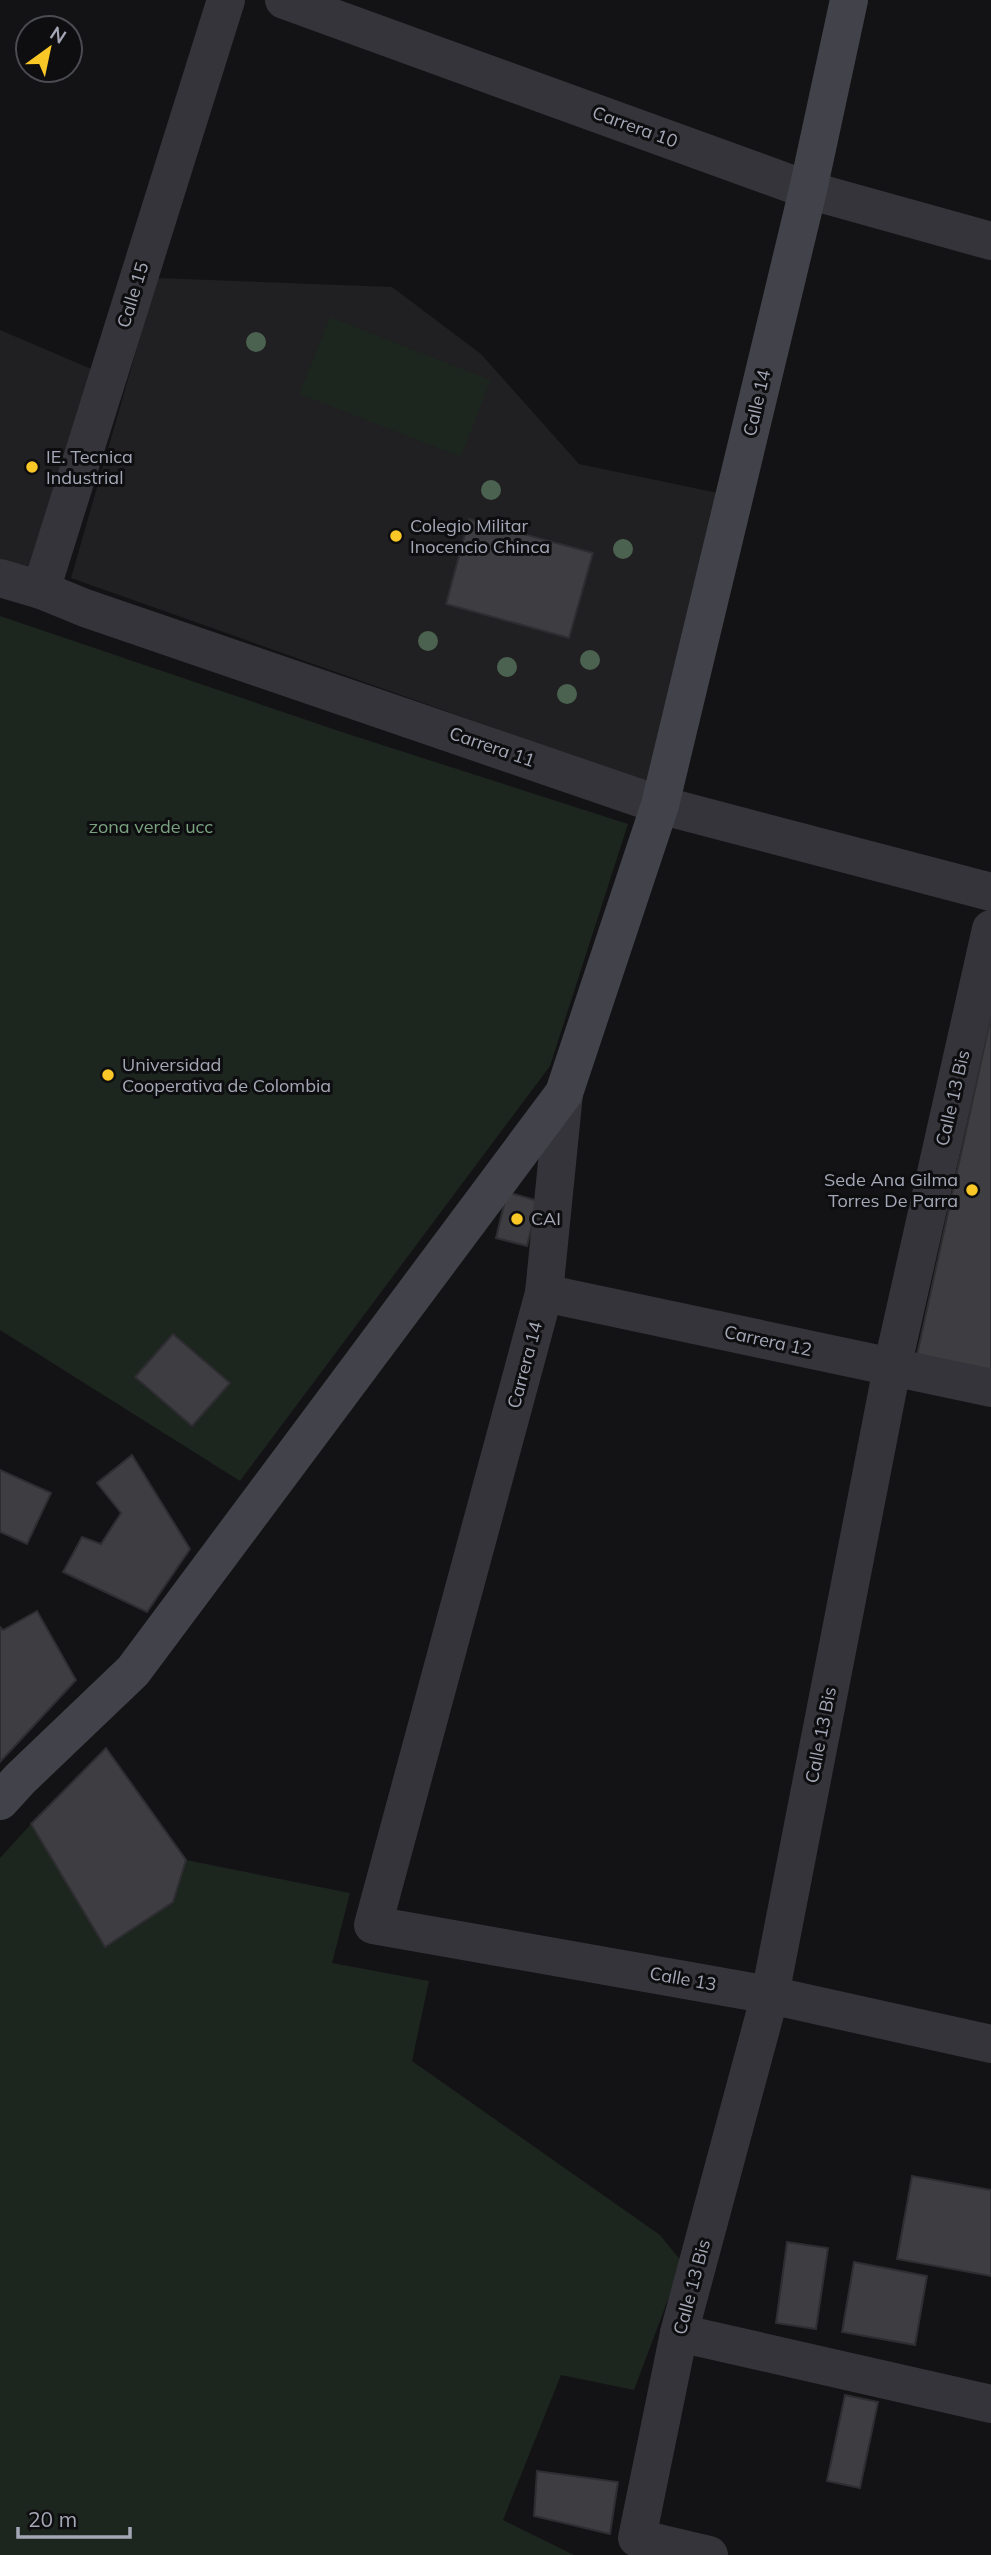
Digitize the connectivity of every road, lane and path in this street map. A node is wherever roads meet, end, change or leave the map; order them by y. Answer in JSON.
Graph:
{"nodes":[{"id":1,"x":226,"y":0,"type":"edge"},
{"id":2,"x":284,"y":0,"type":"edge"},
{"id":3,"x":849,"y":0,"type":"edge"},
{"id":4,"x":808,"y":190,"type":"junction"},
{"id":5,"x":991,"y":241,"type":"edge"},
{"id":6,"x":0,"y":578,"type":"edge"},
{"id":7,"x":41,"y":590,"type":"junction"},
{"id":8,"x":660,"y":805,"type":"junction"},
{"id":9,"x":991,"y":892,"type":"edge"},
{"id":10,"x":991,"y":929,"type":"edge"},
{"id":11,"x":564,"y":1093,"type":"junction"},
{"id":12,"x":544,"y":1293,"type":"junction"},
{"id":13,"x":892,"y":1368,"type":"junction"},
{"id":14,"x":991,"y":1388,"type":"edge"},
{"id":15,"x":0,"y":1801,"type":"edge"},
{"id":16,"x":373,"y":1925,"type":"joint"},
{"id":17,"x":771,"y":1995,"type":"junction"},
{"id":18,"x":991,"y":2044,"type":"edge"},
{"id":19,"x":679,"y":2333,"type":"junction"},
{"id":20,"x":991,"y":2404,"type":"edge"},
{"id":21,"x":709,"y":2555,"type":"edge"}],
"edges":[{"from":1,"to":7,"type":"street","name":"Calle 15"},
{"from":2,"to":4,"type":"street","name":"Carrera 10"},
{"from":3,"to":4,"type":"street","name":"Calle 14"},
{"from":4,"to":5,"type":"street","name":"Carrera 10"},
{"from":4,"to":8,"type":"street","name":"Calle 14"},
{"from":6,"to":7,"type":"street","name":"Carrera 11"},
{"from":7,"to":8,"type":"street","name":"Carrera 11"},
{"from":8,"to":9,"type":"street","name":"Carrera 11"},
{"from":8,"to":11,"type":"street","name":"Carrera 14"},
{"from":10,"to":13,"type":"street","name":"Calle 13 Bis"},
{"from":11,"to":12,"type":"street","name":"Carrera 14"},
{"from":11,"to":15,"type":"street"},
{"from":12,"to":13,"type":"street","name":"Carrera 12"},
{"from":12,"to":16,"type":"street","name":"Carrera 14"},
{"from":13,"to":14,"type":"street","name":"Carrera 12"},
{"from":13,"to":17,"type":"street","name":"Calle 13 Bis"},
{"from":16,"to":17,"type":"street","name":"Calle 13"},
{"from":17,"to":18,"type":"street","name":"Calle 13"},
{"from":17,"to":19,"type":"street","name":"Calle 13 Bis"},
{"from":19,"to":20,"type":"street"},
{"from":19,"to":21,"type":"street","name":"Calle 13 Bis"}]}
